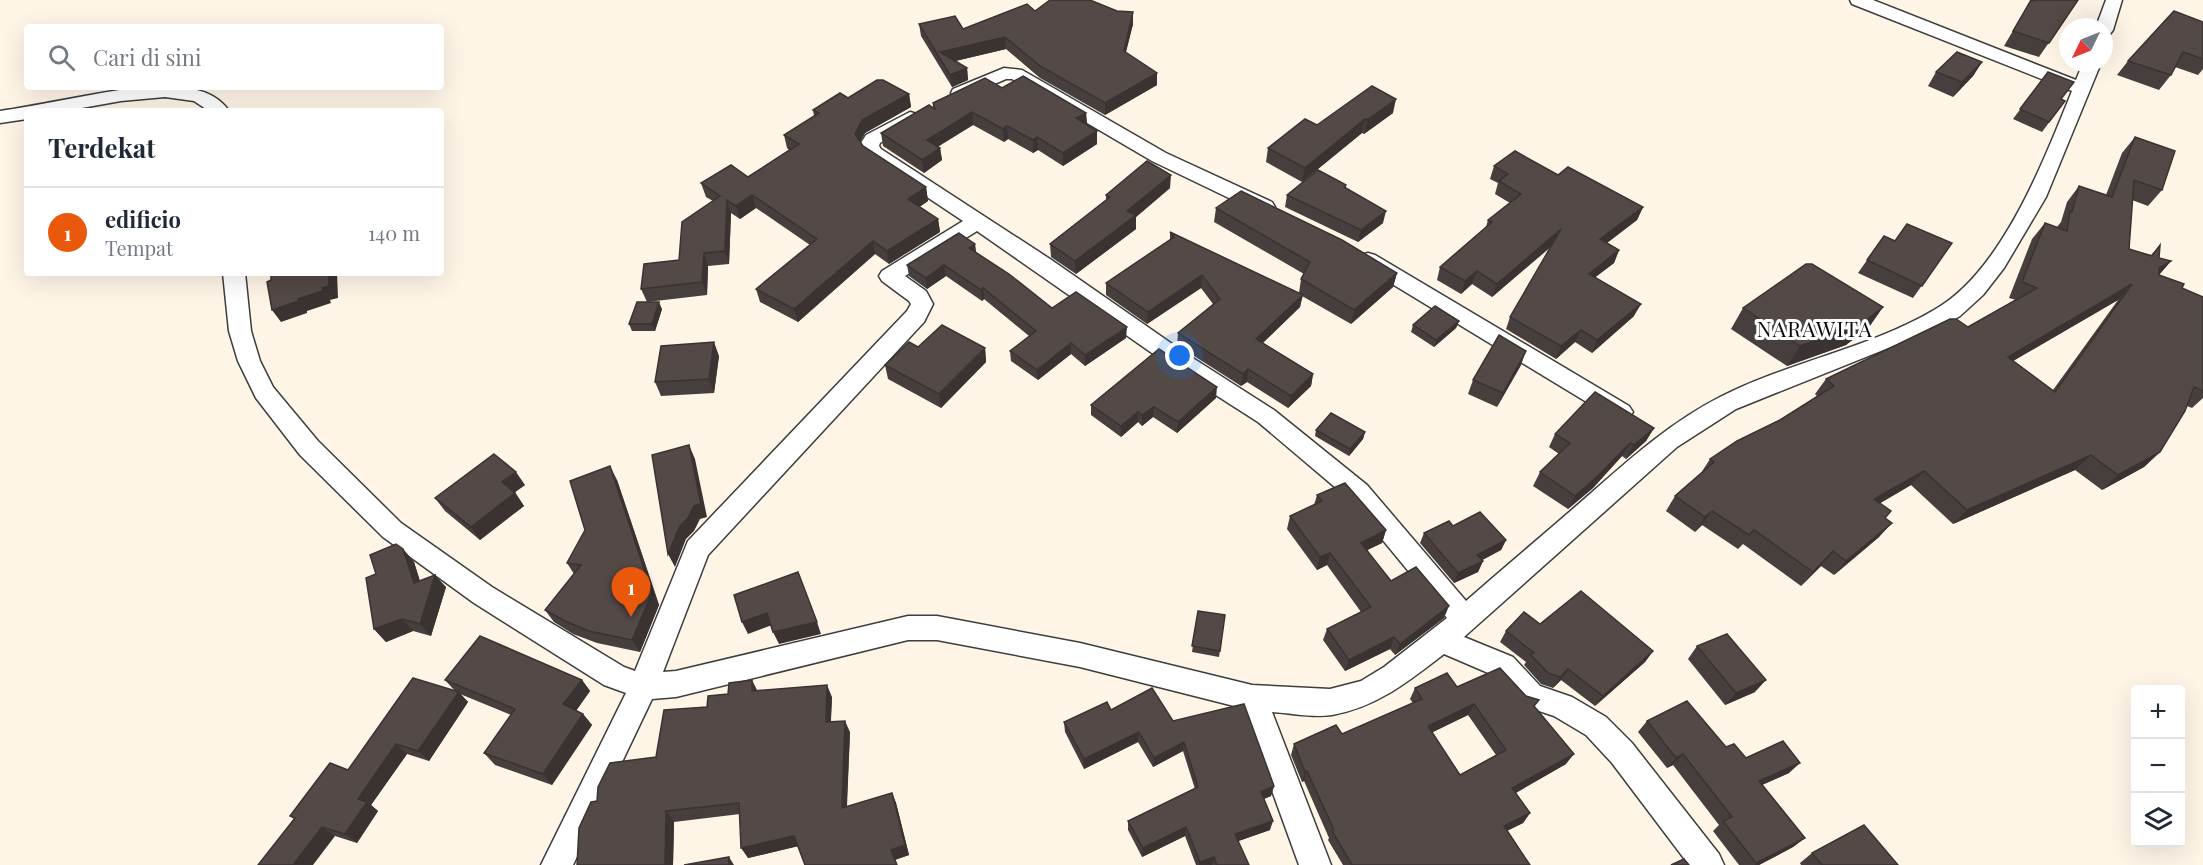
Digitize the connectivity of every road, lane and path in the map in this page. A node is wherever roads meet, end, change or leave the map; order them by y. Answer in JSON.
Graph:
{"nodes":[{"id":1,"x":1858,"y":0,"type":"edge"},
{"id":2,"x":2114,"y":0,"type":"edge"},
{"id":3,"x":2108,"y":18,"type":"edge"},
{"id":4,"x":2089,"y":72,"type":"edge"},
{"id":5,"x":2082,"y":90,"type":"junction"},
{"id":6,"x":56,"y":108,"type":"edge"},
{"id":7,"x":216,"y":108,"type":"edge"},
{"id":8,"x":24,"y":113,"type":"edge"},
{"id":9,"x":0,"y":117,"type":"edge"},
{"id":10,"x":1284,"y":216,"type":"edge"},
{"id":11,"x":978,"y":221,"type":"junction"},
{"id":12,"x":1347,"y":247,"type":"edge"},
{"id":13,"x":234,"y":276,"type":"edge"},
{"id":14,"x":1651,"y":430,"type":"junction"},
{"id":15,"x":1465,"y":619,"type":"junction"},
{"id":16,"x":1441,"y":640,"type":"junction"},
{"id":17,"x":643,"y":687,"type":"junction"},
{"id":18,"x":1252,"y":698,"type":"junction"},
{"id":19,"x":557,"y":865,"type":"edge"},
{"id":20,"x":1315,"y":865,"type":"edge"},
{"id":21,"x":1708,"y":865,"type":"edge"}],
"edges":[{"from":1,"to":5,"type":"street"},
{"from":2,"to":3,"type":"street"},
{"from":4,"to":5,"type":"street"},
{"from":5,"to":14,"type":"street"},
{"from":6,"to":7,"type":"street"},
{"from":8,"to":9,"type":"street"},
{"from":10,"to":11,"type":"street"},
{"from":11,"to":15,"type":"street"},
{"from":11,"to":17,"type":"street"},
{"from":12,"to":14,"type":"street"},
{"from":13,"to":17,"type":"street"},
{"from":14,"to":15,"type":"street"},
{"from":15,"to":16,"type":"street"},
{"from":16,"to":18,"type":"street"},
{"from":16,"to":21,"type":"street"},
{"from":17,"to":18,"type":"street"},
{"from":17,"to":19,"type":"street"},
{"from":18,"to":20,"type":"street"}]}
